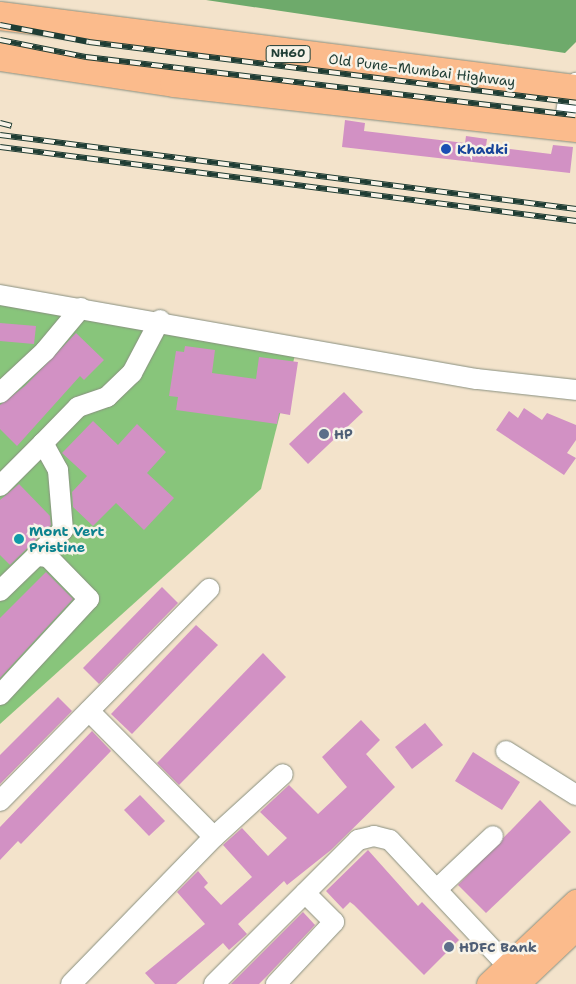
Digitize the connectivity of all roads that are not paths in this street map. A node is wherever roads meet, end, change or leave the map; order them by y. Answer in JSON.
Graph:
{"nodes":[{"id":1,"x":0,"y":4,"type":"edge"},
{"id":2,"x":11,"y":18,"type":"edge"},
{"id":3,"x":0,"y":58,"type":"edge"},
{"id":4,"x":574,"y":87,"type":"edge"},
{"id":5,"x":570,"y":127,"type":"edge"},
{"id":6,"x":0,"y":295,"type":"edge"},
{"id":7,"x":81,"y":308,"type":"junction"},
{"id":8,"x":160,"y":320,"type":"junction"},
{"id":9,"x":576,"y":390,"type":"edge"},
{"id":10,"x":0,"y":393,"type":"edge"},
{"id":11,"x":43,"y":443,"type":"junction"},
{"id":12,"x":0,"y":486,"type":"edge"},
{"id":13,"x":38,"y":556,"type":"junction"},
{"id":14,"x":209,"y":589,"type":"dead end"},
{"id":15,"x":0,"y":591,"type":"edge"},
{"id":16,"x":0,"y":695,"type":"edge"},
{"id":17,"x":89,"y":711,"type":"junction"},
{"id":18,"x":506,"y":751,"type":"dead end"},
{"id":19,"x":283,"y":774,"type":"dead end"},
{"id":20,"x":576,"y":795,"type":"edge"},
{"id":21,"x":0,"y":802,"type":"edge"},
{"id":22,"x":493,"y":836,"type":"dead end"},
{"id":23,"x":214,"y":837,"type":"junction"},
{"id":24,"x":437,"y":890,"type":"junction"},
{"id":25,"x":305,"y":893,"type":"junction"},
{"id":26,"x":576,"y":902,"type":"edge"},
{"id":27,"x":576,"y":927,"type":"edge"},
{"id":28,"x":512,"y":975,"type":"edge"},
{"id":29,"x":71,"y":984,"type":"edge"},
{"id":30,"x":214,"y":984,"type":"edge"},
{"id":31,"x":276,"y":984,"type":"edge"},
{"id":32,"x":489,"y":984,"type":"edge"}],
"edges":[{"from":1,"to":2,"type":"street"},
{"from":2,"to":4,"type":"highway","name":"Old Pune–Mumbai Highway","number":"NH60"},
{"from":3,"to":5,"type":"highway"},
{"from":4,"to":5,"type":"street"},
{"from":6,"to":7,"type":"street"},
{"from":7,"to":8,"type":"street"},
{"from":7,"to":10,"type":"street"},
{"from":8,"to":9,"type":"street"},
{"from":8,"to":11,"type":"street"},
{"from":11,"to":12,"type":"street"},
{"from":11,"to":13,"type":"street"},
{"from":13,"to":15,"type":"street"},
{"from":13,"to":16,"type":"street"},
{"from":14,"to":17,"type":"street"},
{"from":17,"to":21,"type":"street"},
{"from":17,"to":23,"type":"street"},
{"from":18,"to":20,"type":"street"},
{"from":19,"to":23,"type":"street"},
{"from":22,"to":24,"type":"street"},
{"from":23,"to":29,"type":"street"},
{"from":24,"to":25,"type":"street"},
{"from":24,"to":28,"type":"street"},
{"from":25,"to":30,"type":"street"},
{"from":25,"to":31,"type":"street"},
{"from":26,"to":28,"type":"main road"},
{"from":27,"to":28,"type":"main road"},
{"from":28,"to":32,"type":"main road"}]}
